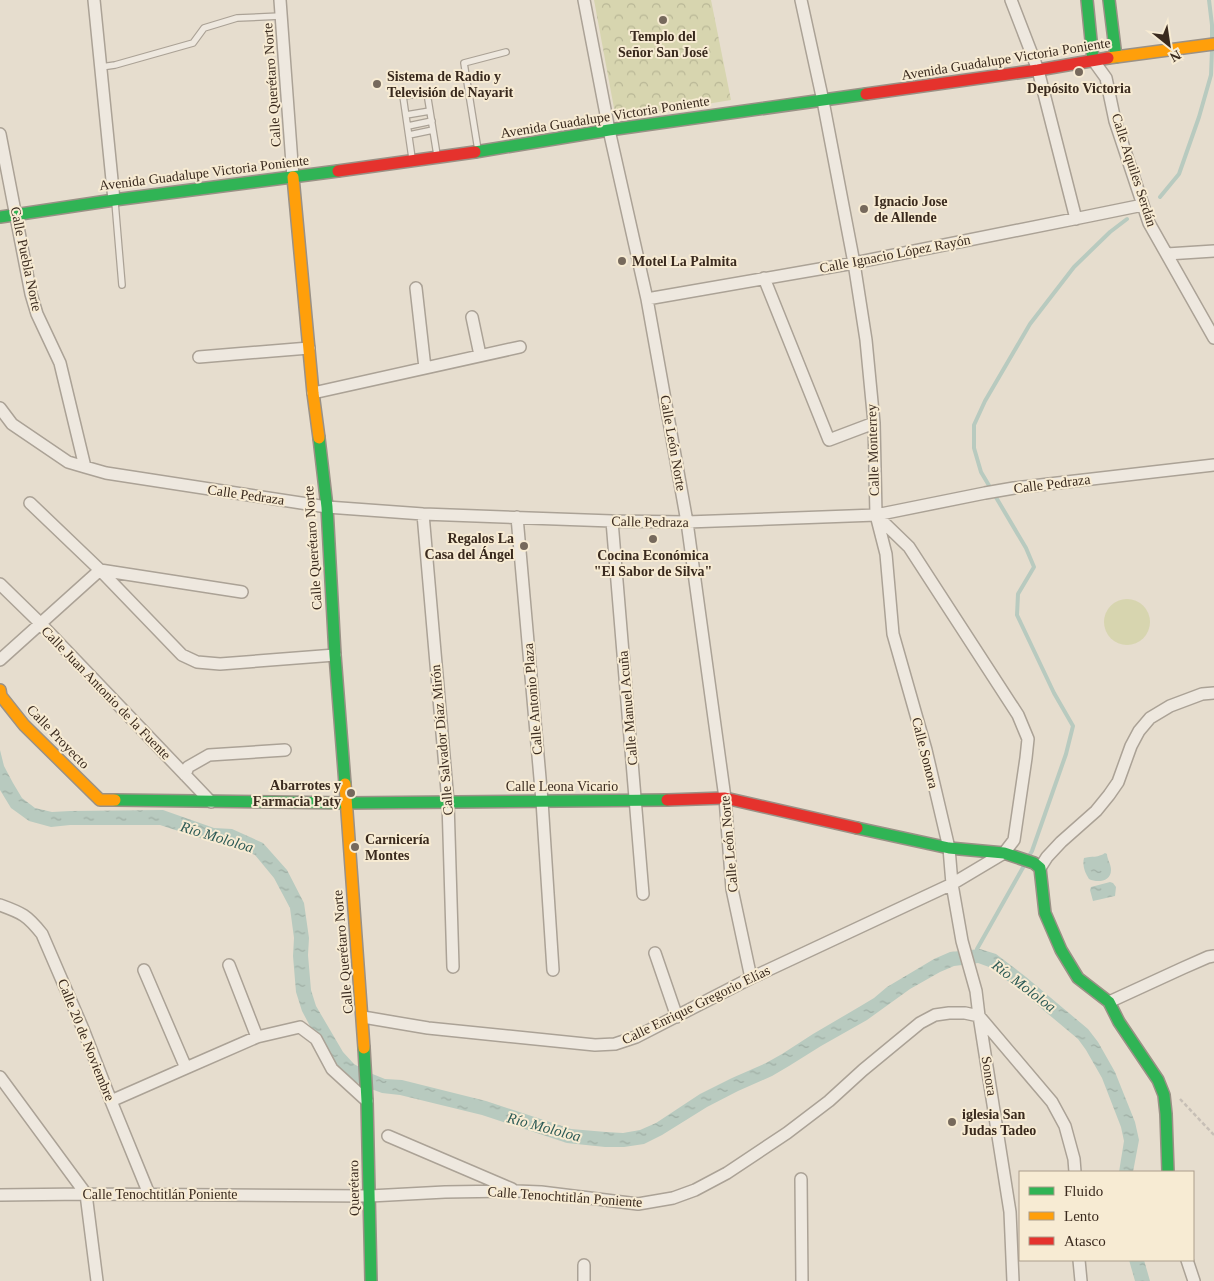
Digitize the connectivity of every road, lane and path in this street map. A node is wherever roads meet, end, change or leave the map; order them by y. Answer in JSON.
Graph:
{"nodes":[{"id":1,"x":94,"y":0,"type":"edge"},
{"id":2,"x":280,"y":0,"type":"edge"},
{"id":3,"x":584,"y":0,"type":"edge"},
{"id":4,"x":801,"y":0,"type":"edge"},
{"id":5,"x":1011,"y":0,"type":"edge"},
{"id":6,"x":1087,"y":0,"type":"edge"},
{"id":7,"x":1109,"y":0,"type":"edge"},
{"id":8,"x":282,"y":16,"type":"junction"},
{"id":9,"x":1214,"y":44,"type":"edge"},
{"id":10,"x":506,"y":52,"type":"dead end"},
{"id":11,"x":1116,"y":57,"type":"junction"},
{"id":12,"x":1093,"y":60,"type":"junction"},
{"id":13,"x":101,"y":67,"type":"junction"},
{"id":14,"x":1038,"y":70,"type":"junction"},
{"id":15,"x":1106,"y":78,"type":"junction"},
{"id":16,"x":823,"y":101,"type":"junction"},
{"id":17,"x":430,"y":111,"type":"junction"},
{"id":18,"x":406,"y":115,"type":"junction"},
{"id":19,"x":432,"y":121,"type":"junction"},
{"id":20,"x":408,"y":126,"type":"junction"},
{"id":21,"x":433,"y":130,"type":"junction"},
{"id":22,"x":609,"y":130,"type":"junction"},
{"id":23,"x":0,"y":134,"type":"edge"},
{"id":24,"x":409,"y":135,"type":"junction"},
{"id":25,"x":478,"y":152,"type":"junction"},
{"id":26,"x":437,"y":157,"type":"junction"},
{"id":27,"x":412,"y":160,"type":"junction"},
{"id":28,"x":293,"y":178,"type":"junction"},
{"id":29,"x":114,"y":200,"type":"junction"},
{"id":30,"x":1143,"y":205,"type":"junction"},
{"id":31,"x":15,"y":214,"type":"junction"},
{"id":32,"x":0,"y":217,"type":"edge"},
{"id":33,"x":1076,"y":219,"type":"junction"},
{"id":34,"x":1214,"y":250,"type":"edge"},
{"id":35,"x":1167,"y":254,"type":"junction"},
{"id":36,"x":854,"y":263,"type":"junction"},
{"id":37,"x":764,"y":278,"type":"junction"},
{"id":38,"x":122,"y":285,"type":"dead end"},
{"id":39,"x":416,"y":288,"type":"dead end"},
{"id":40,"x":647,"y":299,"type":"junction"},
{"id":41,"x":472,"y":317,"type":"dead end"},
{"id":42,"x":1214,"y":338,"type":"edge"},
{"id":43,"x":520,"y":347,"type":"dead end"},
{"id":44,"x":309,"y":348,"type":"junction"},
{"id":45,"x":480,"y":355,"type":"junction"},
{"id":46,"x":199,"y":357,"type":"dead end"},
{"id":47,"x":425,"y":368,"type":"junction"},
{"id":48,"x":313,"y":393,"type":"junction"},
{"id":49,"x":0,"y":408,"type":"edge"},
{"id":50,"x":874,"y":423,"type":"junction"},
{"id":51,"x":1214,"y":465,"type":"edge"},
{"id":52,"x":85,"y":467,"type":"junction"},
{"id":53,"x":30,"y":503,"type":"dead end"},
{"id":54,"x":327,"y":507,"type":"junction"},
{"id":55,"x":423,"y":514,"type":"junction"},
{"id":56,"x":876,"y":515,"type":"junction"},
{"id":57,"x":517,"y":517,"type":"junction"},
{"id":58,"x":612,"y":521,"type":"junction"},
{"id":59,"x":687,"y":522,"type":"junction"},
{"id":60,"x":100,"y":570,"type":"junction"},
{"id":61,"x":0,"y":584,"type":"edge"},
{"id":62,"x":242,"y":592,"type":"dead end"},
{"id":63,"x":40,"y":623,"type":"junction"},
{"id":64,"x":335,"y":655,"type":"junction"},
{"id":65,"x":0,"y":660,"type":"edge"},
{"id":66,"x":0,"y":690,"type":"edge"},
{"id":67,"x":1214,"y":693,"type":"edge"},
{"id":68,"x":285,"y":750,"type":"dead end"},
{"id":69,"x":185,"y":775,"type":"junction"},
{"id":70,"x":725,"y":798,"type":"junction"},
{"id":71,"x":100,"y":800,"type":"joint"},
{"id":72,"x":542,"y":801,"type":"junction"},
{"id":73,"x":636,"y":801,"type":"junction"},
{"id":74,"x":212,"y":802,"type":"junction"},
{"id":75,"x":448,"y":802,"type":"junction"},
{"id":76,"x":347,"y":803,"type":"junction"},
{"id":77,"x":949,"y":848,"type":"junction"},
{"id":78,"x":1004,"y":853,"type":"junction"},
{"id":79,"x":1037,"y":865,"type":"junction"},
{"id":80,"x":952,"y":884,"type":"junction"},
{"id":81,"x":643,"y":894,"type":"dead end"},
{"id":82,"x":2,"y":909,"type":"edge"},
{"id":83,"x":655,"y":953,"type":"dead end"},
{"id":84,"x":1214,"y":956,"type":"edge"},
{"id":85,"x":229,"y":965,"type":"dead end"},
{"id":86,"x":453,"y":966,"type":"dead end"},
{"id":87,"x":144,"y":970,"type":"dead end"},
{"id":88,"x":553,"y":970,"type":"dead end"},
{"id":89,"x":751,"y":978,"type":"junction"},
{"id":90,"x":976,"y":991,"type":"joint"},
{"id":91,"x":1108,"y":1002,"type":"junction"},
{"id":92,"x":979,"y":1016,"type":"junction"},
{"id":93,"x":363,"y":1017,"type":"junction"},
{"id":94,"x":677,"y":1017,"type":"junction"},
{"id":95,"x":257,"y":1037,"type":"junction"},
{"id":96,"x":186,"y":1068,"type":"junction"},
{"id":97,"x":0,"y":1077,"type":"edge"},
{"id":98,"x":1175,"y":1095,"type":"dead end"},
{"id":99,"x":367,"y":1098,"type":"junction"},
{"id":100,"x":111,"y":1102,"type":"junction"},
{"id":101,"x":1214,"y":1135,"type":"edge"},
{"id":102,"x":388,"y":1136,"type":"dead end"},
{"id":103,"x":1075,"y":1171,"type":"edge"},
{"id":104,"x":1168,"y":1171,"type":"edge"},
{"id":105,"x":801,"y":1179,"type":"dead end"},
{"id":106,"x":516,"y":1191,"type":"junction"},
{"id":107,"x":86,"y":1194,"type":"junction"},
{"id":108,"x":149,"y":1194,"type":"junction"},
{"id":109,"x":0,"y":1195,"type":"edge"},
{"id":110,"x":370,"y":1196,"type":"junction"},
{"id":111,"x":1079,"y":1261,"type":"edge"},
{"id":112,"x":1187,"y":1261,"type":"edge"},
{"id":113,"x":584,"y":1265,"type":"dead end"},
{"id":114,"x":97,"y":1281,"type":"edge"},
{"id":115,"x":371,"y":1281,"type":"edge"},
{"id":116,"x":584,"y":1281,"type":"edge"},
{"id":117,"x":802,"y":1281,"type":"edge"},
{"id":118,"x":1013,"y":1281,"type":"edge"},
{"id":119,"x":1081,"y":1281,"type":"edge"},
{"id":120,"x":1194,"y":1281,"type":"edge"}],
"edges":[{"from":1,"to":13,"type":"street"},
{"from":2,"to":8,"type":"street","name":"Calle Querétaro Norte"},
{"from":3,"to":22,"type":"street","name":"Calle León Norte"},
{"from":4,"to":16,"type":"street","name":"Calle Monterrey"},
{"from":5,"to":14,"type":"street"},
{"from":6,"to":12,"type":"street"},
{"from":7,"to":11,"type":"street"},
{"from":8,"to":13,"type":"lane"},
{"from":8,"to":28,"type":"street","name":"Calle Querétaro Norte"},
{"from":9,"to":11,"type":"street","name":"Avenida Guadalupe Victoria Poniente"},
{"from":10,"to":25,"type":"lane"},
{"from":11,"to":12,"type":"street","name":"Avenida Guadalupe Victoria Poniente"},
{"from":11,"to":15,"type":"street"},
{"from":12,"to":14,"type":"street","name":"Avenida Guadalupe Victoria Poniente"},
{"from":12,"to":15,"type":"street"},
{"from":13,"to":29,"type":"street"},
{"from":14,"to":16,"type":"street","name":"Avenida Guadalupe Victoria Poniente"},
{"from":14,"to":33,"type":"street"},
{"from":15,"to":30,"type":"street","name":"Calle Aquiles Serdán"},
{"from":16,"to":22,"type":"street","name":"Avenida Guadalupe Victoria Poniente"},
{"from":16,"to":36,"type":"street","name":"Calle Monterrey"},
{"from":17,"to":18,"type":"lane"},
{"from":17,"to":18,"type":"lane"},
{"from":17,"to":19,"type":"lane"},
{"from":18,"to":20,"type":"lane"},
{"from":19,"to":20,"type":"lane"},
{"from":19,"to":21,"type":"lane"},
{"from":20,"to":24,"type":"lane"},
{"from":21,"to":24,"type":"lane"},
{"from":21,"to":26,"type":"lane"},
{"from":22,"to":25,"type":"street","name":"Avenida Guadalupe Victoria Poniente"},
{"from":22,"to":40,"type":"street","name":"Calle León Norte"},
{"from":23,"to":31,"type":"street","name":"Calle Puebla Norte"},
{"from":24,"to":27,"type":"lane"},
{"from":25,"to":26,"type":"street","name":"Avenida Guadalupe Victoria Poniente"},
{"from":26,"to":27,"type":"street","name":"Avenida Guadalupe Victoria Poniente"},
{"from":27,"to":28,"type":"street","name":"Avenida Guadalupe Victoria Poniente"},
{"from":28,"to":29,"type":"street","name":"Avenida Guadalupe Victoria Poniente"},
{"from":28,"to":44,"type":"street","name":"Calle Querétaro Norte"},
{"from":29,"to":31,"type":"street","name":"Avenida Guadalupe Victoria Poniente"},
{"from":29,"to":38,"type":"lane"},
{"from":30,"to":33,"type":"street","name":"Calle Ignacio López Rayón"},
{"from":30,"to":35,"type":"street","name":"Calle Aquiles Serdán"},
{"from":31,"to":32,"type":"street","name":"Avenida Guadalupe Victoria Poniente"},
{"from":31,"to":52,"type":"street","name":"Calle Puebla Norte"},
{"from":33,"to":36,"type":"street","name":"Calle Ignacio López Rayón"},
{"from":34,"to":35,"type":"street"},
{"from":35,"to":42,"type":"street","name":"Calle Aquiles Serdán"},
{"from":36,"to":37,"type":"street","name":"Calle Ignacio López Rayón"},
{"from":36,"to":50,"type":"street","name":"Calle Monterrey"},
{"from":37,"to":40,"type":"street","name":"Calle Ignacio López Rayón"},
{"from":37,"to":50,"type":"street"},
{"from":39,"to":47,"type":"street"},
{"from":40,"to":59,"type":"street","name":"Calle León Norte"},
{"from":41,"to":45,"type":"street"},
{"from":43,"to":45,"type":"street"},
{"from":44,"to":46,"type":"street"},
{"from":44,"to":48,"type":"street","name":"Calle Querétaro Norte"},
{"from":45,"to":47,"type":"street"},
{"from":47,"to":48,"type":"street"},
{"from":48,"to":54,"type":"street","name":"Calle Querétaro Norte"},
{"from":49,"to":52,"type":"street","name":"Calle Pedraza"},
{"from":50,"to":56,"type":"street","name":"Calle Monterrey"},
{"from":51,"to":56,"type":"street","name":"Calle Pedraza"},
{"from":52,"to":54,"type":"street","name":"Calle Pedraza"},
{"from":53,"to":60,"type":"street"},
{"from":54,"to":55,"type":"street","name":"Calle Pedraza"},
{"from":54,"to":64,"type":"street","name":"Calle Querétaro Norte"},
{"from":55,"to":57,"type":"street","name":"Calle Pedraza"},
{"from":55,"to":75,"type":"street","name":"Calle Salvador Díaz Mirón"},
{"from":56,"to":59,"type":"street","name":"Calle Pedraza"},
{"from":56,"to":77,"type":"street","name":"Calle Sonora"},
{"from":56,"to":78,"type":"street","name":"Calle Monterrey"},
{"from":57,"to":58,"type":"street","name":"Calle Pedraza"},
{"from":57,"to":72,"type":"street","name":"Calle Antonio Plaza"},
{"from":58,"to":59,"type":"street","name":"Calle Pedraza"},
{"from":58,"to":73,"type":"street","name":"Calle Manuel Acuña"},
{"from":59,"to":70,"type":"street","name":"Calle León Norte"},
{"from":60,"to":62,"type":"street"},
{"from":60,"to":63,"type":"street"},
{"from":60,"to":64,"type":"street"},
{"from":61,"to":63,"type":"street","name":"Calle Juan Antonio de la Fuente"},
{"from":63,"to":65,"type":"street"},
{"from":63,"to":69,"type":"street","name":"Calle Juan Antonio de la Fuente"},
{"from":64,"to":76,"type":"street","name":"Calle Querétaro Norte"},
{"from":66,"to":71,"type":"street","name":"Calle Proyecto"},
{"from":67,"to":79,"type":"street"},
{"from":68,"to":69,"type":"street"},
{"from":69,"to":74,"type":"street","name":"Calle Juan Antonio de la Fuente"},
{"from":70,"to":73,"type":"street","name":"Calle Leona Vicario"},
{"from":70,"to":77,"type":"street","name":"Calle Leona Vicario"},
{"from":70,"to":89,"type":"street","name":"Calle León Norte"},
{"from":71,"to":74,"type":"street","name":"Calle Leona Vicario"},
{"from":72,"to":73,"type":"street","name":"Calle Leona Vicario"},
{"from":72,"to":75,"type":"street","name":"Calle Leona Vicario"},
{"from":72,"to":88,"type":"street","name":"Calle Antonio Plaza"},
{"from":73,"to":81,"type":"street","name":"Calle Manuel Acuña"},
{"from":74,"to":76,"type":"street","name":"Calle Leona Vicario"},
{"from":75,"to":76,"type":"street","name":"Calle Leona Vicario"},
{"from":75,"to":86,"type":"street","name":"Calle Salvador Díaz Mirón"},
{"from":76,"to":93,"type":"street","name":"Calle Querétaro Norte"},
{"from":77,"to":78,"type":"street","name":"Calle Leona Vicario"},
{"from":77,"to":80,"type":"street","name":"Calle Sonora"},
{"from":78,"to":79,"type":"street","name":"Calle Leona Vicario"},
{"from":78,"to":80,"type":"street","name":"Calle Enrique Gregorio Elías"},
{"from":79,"to":91,"type":"street"},
{"from":80,"to":89,"type":"street","name":"Calle Enrique Gregorio Elías"},
{"from":80,"to":90,"type":"street","name":"Calle Sonora"},
{"from":82,"to":100,"type":"street","name":"Calle 20 de Noviembre"},
{"from":83,"to":94,"type":"street"},
{"from":84,"to":91,"type":"street"},
{"from":85,"to":95,"type":"street"},
{"from":87,"to":96,"type":"street"},
{"from":89,"to":94,"type":"street","name":"Calle Enrique Gregorio Elías"},
{"from":90,"to":92,"type":"street","name":"Sonora"},
{"from":91,"to":104,"type":"street"},
{"from":92,"to":103,"type":"street"},
{"from":92,"to":106,"type":"street","name":"Calle Tenochtitlán Poniente"},
{"from":92,"to":118,"type":"street","name":"Sonora"},
{"from":93,"to":94,"type":"street","name":"Calle Enrique Gregorio Elías"},
{"from":93,"to":99,"type":"street","name":"Calle Querétaro Norte"},
{"from":95,"to":96,"type":"street"},
{"from":95,"to":99,"type":"street"},
{"from":96,"to":100,"type":"street"},
{"from":97,"to":107,"type":"street"},
{"from":98,"to":101,"type":"path"},
{"from":99,"to":110,"type":"street","name":"Querétaro"},
{"from":100,"to":108,"type":"street","name":"Calle 20 de Noviembre"},
{"from":102,"to":106,"type":"street"},
{"from":105,"to":117,"type":"street"},
{"from":106,"to":110,"type":"street","name":"Calle Tenochtitlán Poniente"},
{"from":107,"to":108,"type":"street","name":"Calle Tenochtitlán Poniente"},
{"from":107,"to":109,"type":"street","name":"Calle Tenochtitlán Poniente"},
{"from":107,"to":114,"type":"street"},
{"from":108,"to":110,"type":"street","name":"Calle Tenochtitlán Poniente"},
{"from":110,"to":115,"type":"street","name":"Querétaro"},
{"from":111,"to":119,"type":"street"},
{"from":112,"to":120,"type":"street"},
{"from":113,"to":116,"type":"street"}]}
